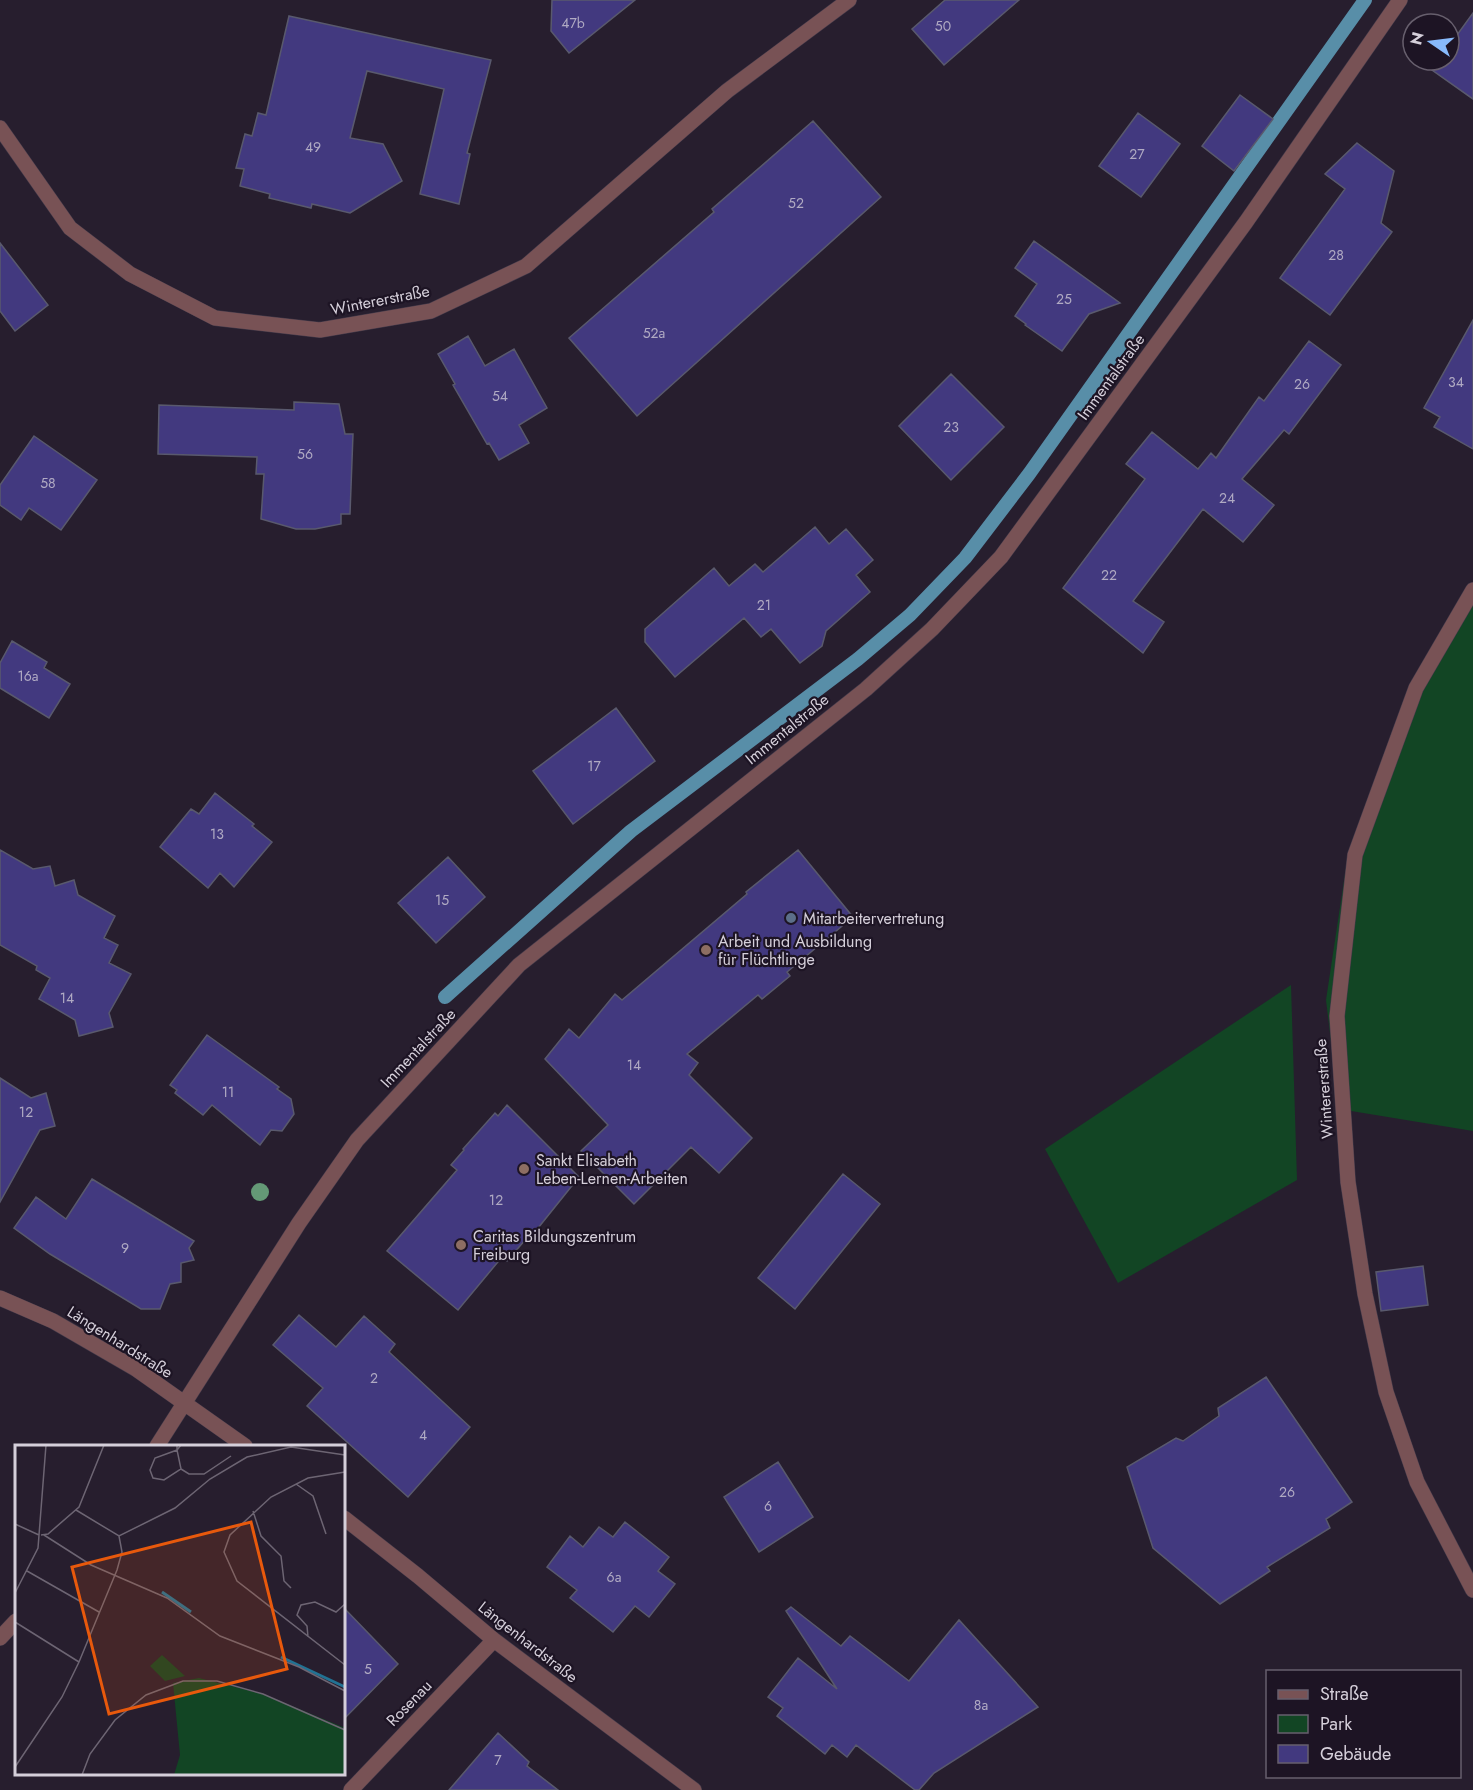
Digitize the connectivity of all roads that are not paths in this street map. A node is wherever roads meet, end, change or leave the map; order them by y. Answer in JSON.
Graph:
{"nodes":[{"id":1,"x":849,"y":0,"type":"edge"},
{"id":2,"x":1400,"y":0,"type":"edge"},
{"id":3,"x":0,"y":128,"type":"edge"},
{"id":4,"x":1473,"y":590,"type":"edge"},
{"id":5,"x":0,"y":1298,"type":"edge"},
{"id":6,"x":184,"y":1405,"type":"junction"},
{"id":7,"x":158,"y":1445,"type":"edge"},
{"id":8,"x":244,"y":1445,"type":"edge"},
{"id":9,"x":345,"y":1519,"type":"edge"},
{"id":10,"x":1473,"y":1590,"type":"edge"},
{"id":11,"x":15,"y":1622,"type":"edge"},
{"id":12,"x":0,"y":1638,"type":"edge"},
{"id":13,"x":494,"y":1640,"type":"junction"},
{"id":14,"x":351,"y":1790,"type":"edge"},
{"id":15,"x":694,"y":1790,"type":"edge"}],
"edges":[{"from":1,"to":3,"type":"street","name":"Wintererstraße"},
{"from":2,"to":6,"type":"street","name":"Immentalstraße"},
{"from":4,"to":10,"type":"street","name":"Wintererstraße"},
{"from":5,"to":6,"type":"street","name":"Längenhardstraße"},
{"from":6,"to":7,"type":"street","name":"Immentalstraße"},
{"from":6,"to":8,"type":"street","name":"Längenhardstraße"},
{"from":9,"to":13,"type":"street","name":"Längenhardstraße"},
{"from":11,"to":12,"type":"street"},
{"from":13,"to":14,"type":"street","name":"Rosenau"},
{"from":13,"to":15,"type":"street","name":"Längenhardstraße"}]}
